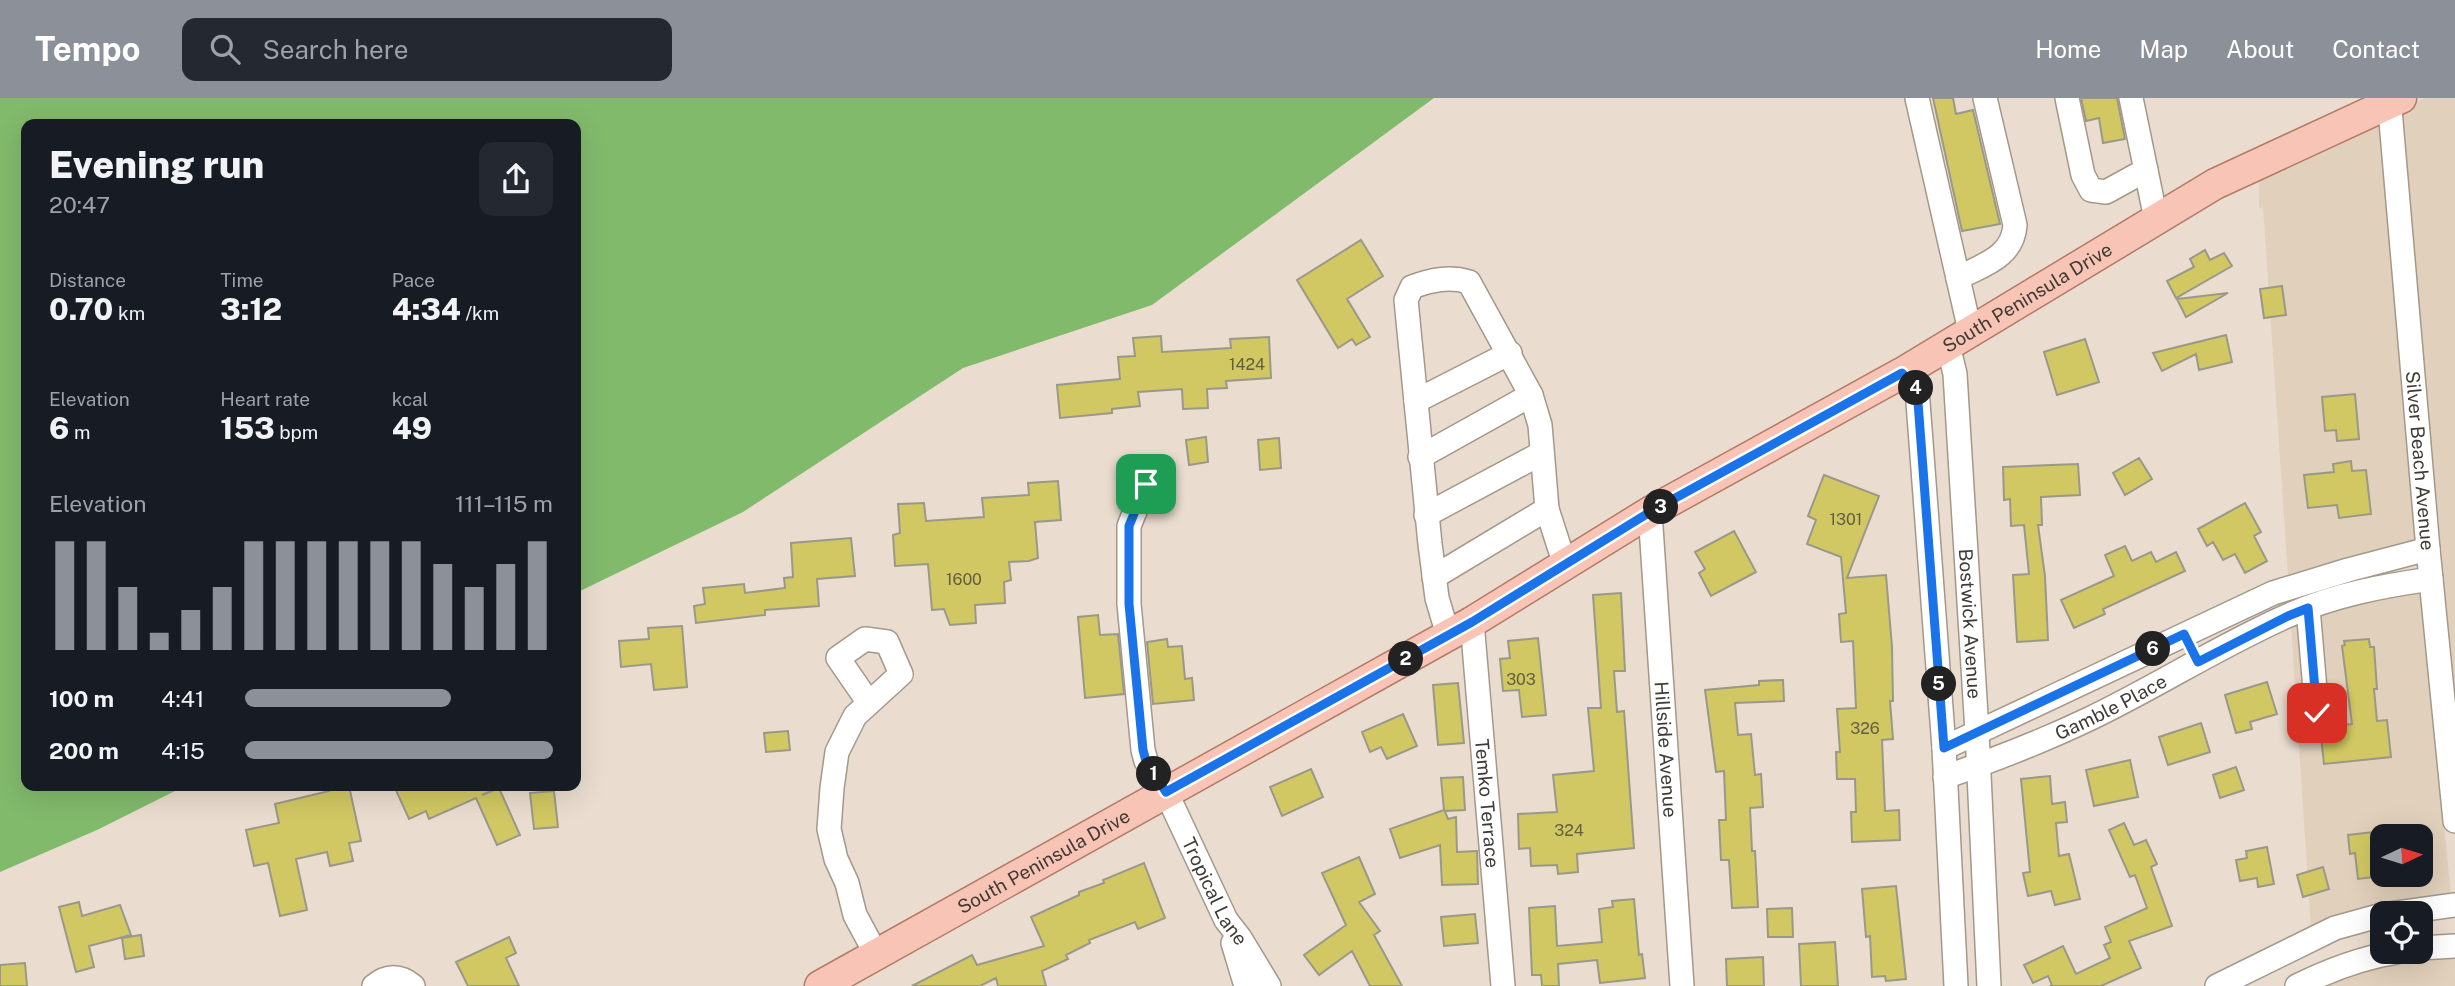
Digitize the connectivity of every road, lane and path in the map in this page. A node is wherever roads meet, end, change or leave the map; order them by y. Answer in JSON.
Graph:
{"nodes":[{"id":1,"x":1917,"y":98,"type":"edge"},
{"id":2,"x":1985,"y":98,"type":"edge"},
{"id":3,"x":2067,"y":98,"type":"edge"},
{"id":4,"x":2131,"y":98,"type":"edge"},
{"id":5,"x":2393,"y":100,"type":"edge"},
{"id":6,"x":2146,"y":170,"type":"junction"},
{"id":7,"x":2156,"y":219,"type":"junction"},
{"id":8,"x":1958,"y":278,"type":"junction"},
{"id":9,"x":1959,"y":338,"type":"junction"},
{"id":10,"x":1510,"y":353,"type":"junction"},
{"id":11,"x":1902,"y":373,"type":"junction"},
{"id":12,"x":1531,"y":395,"type":"junction"},
{"id":13,"x":1416,"y":401,"type":"junction"},
{"id":14,"x":1542,"y":453,"type":"junction"},
{"id":15,"x":1420,"y":457,"type":"junction"},
{"id":16,"x":1146,"y":484,"type":"dead end"},
{"id":17,"x":1547,"y":509,"type":"junction"},
{"id":18,"x":1650,"y":512,"type":"junction"},
{"id":19,"x":1426,"y":515,"type":"junction"},
{"id":20,"x":2428,"y":550,"type":"junction"},
{"id":21,"x":1566,"y":565,"type":"junction"},
{"id":22,"x":1434,"y":577,"type":"junction"},
{"id":23,"x":2431,"y":579,"type":"junction"},
{"id":24,"x":2308,"y":608,"type":"junction"},
{"id":25,"x":1460,"y":629,"type":"junction"},
{"id":26,"x":2184,"y":634,"type":"junction"},
{"id":27,"x":2198,"y":662,"type":"junction"},
{"id":28,"x":2448,"y":677,"type":"edge"},
{"id":29,"x":869,"y":703,"type":"dead end"},
{"id":30,"x":2317,"y":713,"type":"dead end"},
{"id":31,"x":1977,"y":732,"type":"junction"},
{"id":32,"x":1944,"y":748,"type":"junction"},
{"id":33,"x":1979,"y":765,"type":"junction"},
{"id":34,"x":1945,"y":777,"type":"junction"},
{"id":35,"x":1166,"y":792,"type":"junction"},
{"id":36,"x":2454,"y":793,"type":"edge"},
{"id":37,"x":2455,"y":821,"type":"edge"},
{"id":38,"x":2455,"y":905,"type":"edge"},
{"id":39,"x":2433,"y":908,"type":"edge"},
{"id":40,"x":2370,"y":918,"type":"edge"},
{"id":41,"x":1226,"y":920,"type":"junction"},
{"id":42,"x":2455,"y":946,"type":"edge"},
{"id":43,"x":2433,"y":947,"type":"edge"},
{"id":44,"x":876,"y":954,"type":"junction"},
{"id":45,"x":2370,"y":956,"type":"edge"},
{"id":46,"x":374,"y":986,"type":"edge"},
{"id":47,"x":413,"y":986,"type":"edge"},
{"id":48,"x":820,"y":986,"type":"edge"},
{"id":49,"x":1247,"y":986,"type":"edge"},
{"id":50,"x":1269,"y":986,"type":"edge"},
{"id":51,"x":1503,"y":986,"type":"edge"},
{"id":52,"x":1682,"y":986,"type":"edge"},
{"id":53,"x":1956,"y":986,"type":"edge"},
{"id":54,"x":1989,"y":986,"type":"edge"},
{"id":55,"x":2217,"y":986,"type":"edge"},
{"id":56,"x":2297,"y":986,"type":"edge"}],
"edges":[{"from":1,"to":8,"type":"street","name":"Bostwick Avenue"},
{"from":2,"to":8,"type":"street"},
{"from":3,"to":6,"type":"street"},
{"from":4,"to":6,"type":"street"},
{"from":5,"to":7,"type":"main road","name":"South Peninsula Drive"},
{"from":5,"to":20,"type":"street","name":"Silver Beach Avenue"},
{"from":6,"to":7,"type":"street"},
{"from":7,"to":9,"type":"main road","name":"South Peninsula Drive"},
{"from":8,"to":9,"type":"street","name":"Bostwick Avenue"},
{"from":9,"to":11,"type":"main road","name":"South Peninsula Drive"},
{"from":9,"to":31,"type":"street","name":"Bostwick Avenue"},
{"from":10,"to":12,"type":"street"},
{"from":10,"to":13,"type":"street"},
{"from":10,"to":13,"type":"street","name":"Temko Terrace"},
{"from":11,"to":18,"type":"main road","name":"South Peninsula Drive"},
{"from":11,"to":32,"type":"street","name":"Bostwick Avenue"},
{"from":12,"to":14,"type":"street"},
{"from":12,"to":15,"type":"street"},
{"from":13,"to":15,"type":"street","name":"Temko Terrace"},
{"from":14,"to":17,"type":"street"},
{"from":14,"to":19,"type":"street"},
{"from":15,"to":19,"type":"street","name":"Temko Terrace"},
{"from":16,"to":35,"type":"street","name":"Tropical Lane"},
{"from":17,"to":21,"type":"street"},
{"from":17,"to":22,"type":"street"},
{"from":18,"to":21,"type":"main road","name":"South Peninsula Drive"},
{"from":18,"to":52,"type":"street","name":"Hillside Avenue"},
{"from":19,"to":22,"type":"street","name":"Temko Terrace"},
{"from":20,"to":23,"type":"street","name":"Silver Beach Avenue"},
{"from":20,"to":26,"type":"street","name":"Gamble Place"},
{"from":21,"to":25,"type":"main road","name":"South Peninsula Drive"},
{"from":22,"to":25,"type":"street","name":"Temko Terrace"},
{"from":23,"to":24,"type":"street","name":"Gamble Place"},
{"from":23,"to":28,"type":"street","name":"Silver Beach Avenue"},
{"from":24,"to":27,"type":"street","name":"Gamble Place"},
{"from":24,"to":30,"type":"street"},
{"from":25,"to":35,"type":"main road","name":"South Peninsula Drive"},
{"from":25,"to":51,"type":"street","name":"Temko Terrace"},
{"from":26,"to":27,"type":"street"},
{"from":26,"to":31,"type":"street","name":"Gamble Place"},
{"from":27,"to":33,"type":"street","name":"Gamble Place"},
{"from":28,"to":36,"type":"street","name":"Silver Beach Avenue"},
{"from":29,"to":44,"type":"street"},
{"from":31,"to":32,"type":"street","name":"Gamble Place"},
{"from":31,"to":33,"type":"street","name":"Bostwick Avenue"},
{"from":32,"to":34,"type":"street","name":"Bostwick Avenue"},
{"from":33,"to":34,"type":"street","name":"Gamble Place"},
{"from":33,"to":54,"type":"street","name":"Bostwick Avenue"},
{"from":34,"to":53,"type":"street","name":"Bostwick Avenue"},
{"from":35,"to":41,"type":"street","name":"Tropical Lane"},
{"from":35,"to":44,"type":"main road","name":"South Peninsula Drive"},
{"from":36,"to":37,"type":"street","name":"Silver Beach Avenue"},
{"from":38,"to":39,"type":"street"},
{"from":40,"to":55,"type":"street"},
{"from":41,"to":49,"type":"street"},
{"from":41,"to":50,"type":"street","name":"Tropical Lane"},
{"from":42,"to":43,"type":"street"},
{"from":44,"to":48,"type":"main road","name":"South Peninsula Drive"},
{"from":45,"to":56,"type":"street"},
{"from":46,"to":47,"type":"street"}]}
